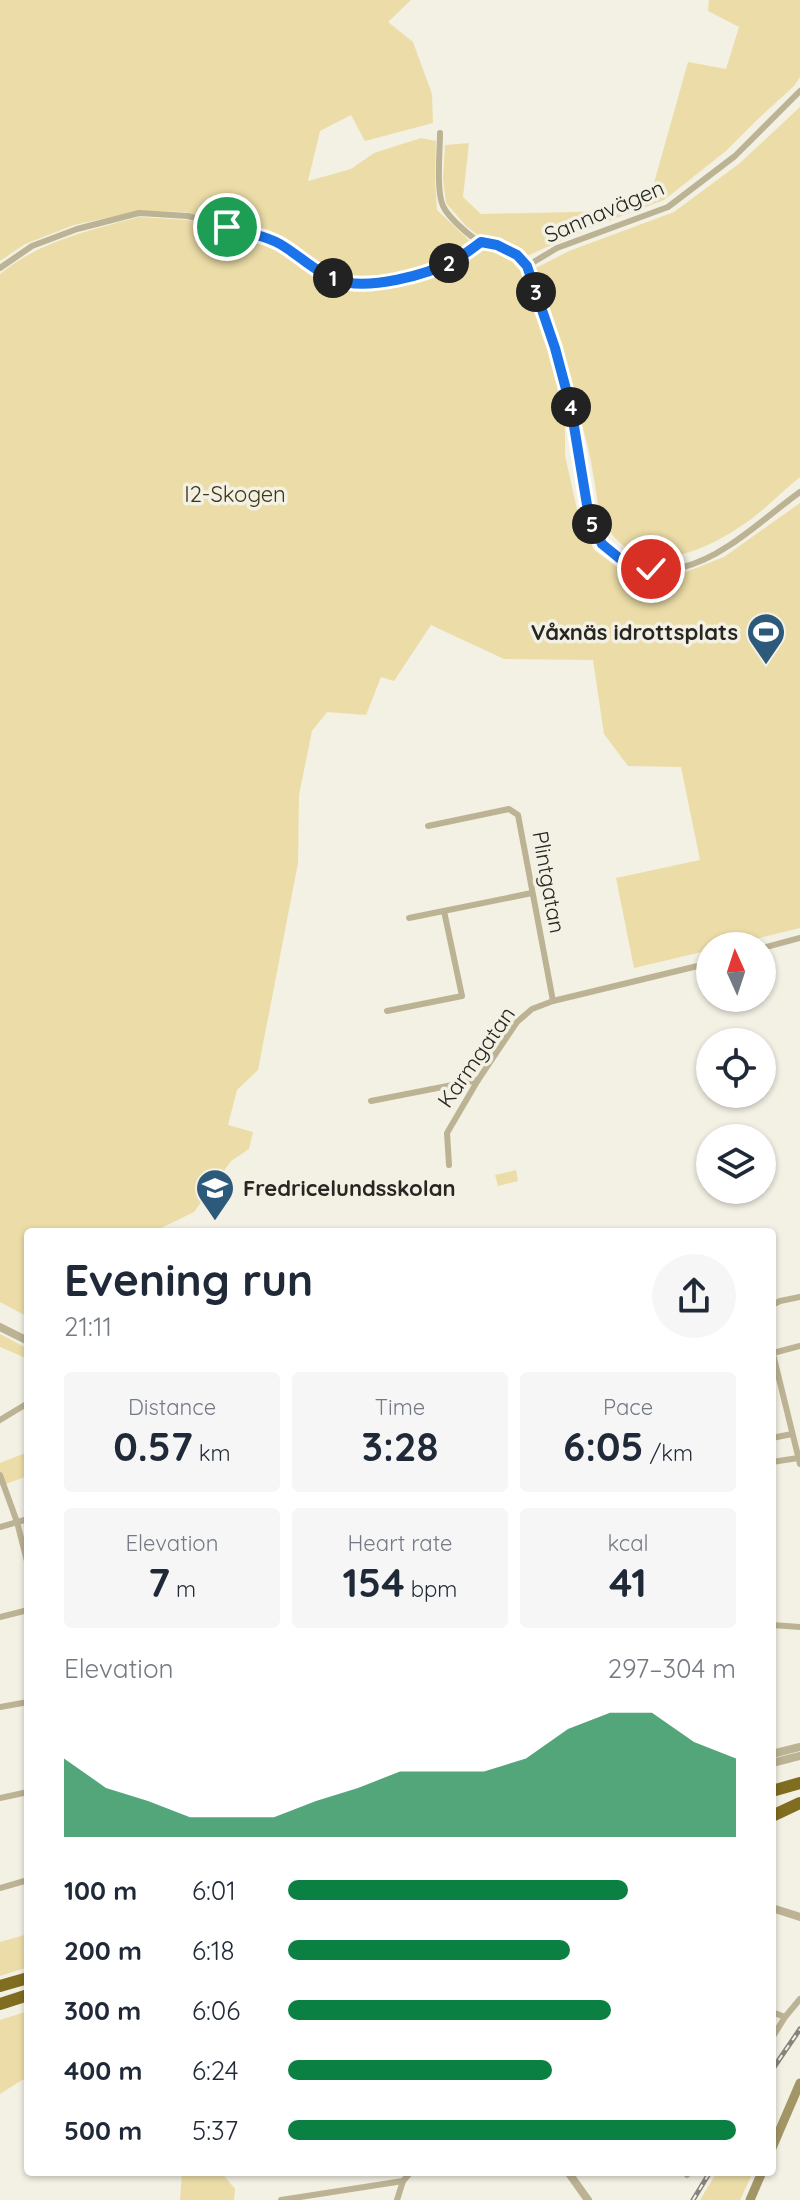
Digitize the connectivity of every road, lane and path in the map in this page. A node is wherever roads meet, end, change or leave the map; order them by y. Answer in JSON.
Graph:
{"nodes":[{"id":1,"x":800,"y":91,"type":"edge"},
{"id":2,"x":440,"y":133,"type":"dead end"},
{"id":3,"x":481,"y":242,"type":"junction"},
{"id":4,"x":527,"y":266,"type":"junction"},
{"id":5,"x":0,"y":268,"type":"edge"},
{"id":6,"x":800,"y":492,"type":"edge"},
{"id":7,"x":428,"y":826,"type":"dead end"},
{"id":8,"x":532,"y":893,"type":"junction"},
{"id":9,"x":444,"y":911,"type":"junction"},
{"id":10,"x":409,"y":918,"type":"dead end"},
{"id":11,"x":800,"y":938,"type":"edge"},
{"id":12,"x":776,"y":944,"type":"edge"},
{"id":13,"x":696,"y":966,"type":"edge"},
{"id":14,"x":553,"y":1001,"type":"junction"},
{"id":15,"x":387,"y":1011,"type":"dead end"},
{"id":16,"x":478,"y":1080,"type":"junction"},
{"id":17,"x":371,"y":1101,"type":"dead end"},
{"id":18,"x":449,"y":1165,"type":"dead end"},
{"id":19,"x":800,"y":1297,"type":"edge"},
{"id":20,"x":776,"y":1303,"type":"edge"},
{"id":21,"x":0,"y":1327,"type":"edge"},
{"id":22,"x":24,"y":1339,"type":"edge"},
{"id":23,"x":800,"y":1346,"type":"edge"},
{"id":24,"x":776,"y":1350,"type":"edge"},
{"id":25,"x":776,"y":1368,"type":"edge"},
{"id":26,"x":24,"y":1407,"type":"edge"},
{"id":27,"x":0,"y":1420,"type":"edge"},
{"id":28,"x":792,"y":1434,"type":"junction"},
{"id":29,"x":776,"y":1437,"type":"edge"},
{"id":30,"x":799,"y":1461,"type":"edge"},
{"id":31,"x":776,"y":1462,"type":"edge"},
{"id":32,"x":0,"y":1475,"type":"edge"},
{"id":33,"x":24,"y":1520,"type":"edge"},
{"id":34,"x":17,"y":1522,"type":"junction"},
{"id":35,"x":0,"y":1527,"type":"edge"},
{"id":36,"x":24,"y":1549,"type":"edge"},
{"id":37,"x":24,"y":1611,"type":"edge"},
{"id":38,"x":0,"y":1617,"type":"edge"},
{"id":39,"x":776,"y":1625,"type":"edge"},
{"id":40,"x":800,"y":1627,"type":"edge"},
{"id":41,"x":24,"y":1703,"type":"edge"},
{"id":42,"x":0,"y":1707,"type":"edge"},
{"id":43,"x":800,"y":1747,"type":"edge"},
{"id":44,"x":776,"y":1753,"type":"edge"},
{"id":45,"x":800,"y":1756,"type":"edge"},
{"id":46,"x":776,"y":1762,"type":"edge"},
{"id":47,"x":800,"y":1783,"type":"edge"},
{"id":48,"x":776,"y":1790,"type":"edge"},
{"id":49,"x":24,"y":1793,"type":"edge"},
{"id":50,"x":0,"y":1798,"type":"edge"},
{"id":51,"x":800,"y":1801,"type":"edge"},
{"id":52,"x":776,"y":1806,"type":"edge"},
{"id":53,"x":776,"y":1814,"type":"edge"},
{"id":54,"x":24,"y":1881,"type":"edge"},
{"id":55,"x":0,"y":1888,"type":"edge"},
{"id":56,"x":776,"y":1909,"type":"edge"},
{"id":57,"x":800,"y":1917,"type":"edge"},
{"id":58,"x":24,"y":1979,"type":"edge"},
{"id":59,"x":0,"y":1986,"type":"edge"},
{"id":60,"x":24,"y":1996,"type":"edge"},
{"id":61,"x":800,"y":1999,"type":"edge"},
{"id":62,"x":0,"y":2004,"type":"edge"},
{"id":63,"x":776,"y":2014,"type":"edge"},
{"id":64,"x":785,"y":2017,"type":"junction"},
{"id":65,"x":776,"y":2032,"type":"edge"},
{"id":66,"x":800,"y":2083,"type":"edge"},
{"id":67,"x":776,"y":2139,"type":"edge"},
{"id":68,"x":407,"y":2176,"type":"edge"},
{"id":69,"x":571,"y":2176,"type":"edge"},
{"id":70,"x":760,"y":2176,"type":"edge"},
{"id":71,"x":403,"y":2181,"type":"junction"},
{"id":72,"x":281,"y":2200,"type":"edge"},
{"id":73,"x":397,"y":2200,"type":"edge"},
{"id":74,"x":588,"y":2200,"type":"edge"},
{"id":75,"x":750,"y":2200,"type":"edge"}],
"edges":[{"from":1,"to":4,"type":"street","name":"Sannavägen"},
{"from":2,"to":3,"type":"street"},
{"from":3,"to":4,"type":"street"},
{"from":3,"to":5,"type":"street"},
{"from":4,"to":6,"type":"street"},
{"from":7,"to":8,"type":"street","name":"Plintgatan"},
{"from":8,"to":9,"type":"street"},
{"from":8,"to":14,"type":"street","name":"Plintgatan"},
{"from":9,"to":10,"type":"street"},
{"from":9,"to":15,"type":"street"},
{"from":11,"to":12,"type":"street"},
{"from":13,"to":14,"type":"street","name":"Karmgatan"},
{"from":14,"to":16,"type":"street","name":"Karmgatan"},
{"from":16,"to":17,"type":"street"},
{"from":16,"to":18,"type":"street","name":"Karmgatan"},
{"from":19,"to":20,"type":"street"},
{"from":21,"to":22,"type":"street"},
{"from":23,"to":24,"type":"street"},
{"from":25,"to":28,"type":"street"},
{"from":26,"to":27,"type":"street"},
{"from":28,"to":29,"type":"street"},
{"from":28,"to":30,"type":"street"},
{"from":30,"to":31,"type":"street"},
{"from":32,"to":34,"type":"street"},
{"from":33,"to":34,"type":"street"},
{"from":34,"to":35,"type":"street"},
{"from":34,"to":36,"type":"street"},
{"from":37,"to":38,"type":"street"},
{"from":39,"to":40,"type":"street"},
{"from":41,"to":42,"type":"street"},
{"from":43,"to":44,"type":"street"},
{"from":45,"to":46,"type":"street"},
{"from":47,"to":48,"type":"highway"},
{"from":49,"to":50,"type":"street"},
{"from":51,"to":52,"type":"highway"},
{"from":51,"to":53,"type":"highway"},
{"from":54,"to":55,"type":"street"},
{"from":56,"to":57,"type":"street"},
{"from":58,"to":59,"type":"highway"},
{"from":60,"to":62,"type":"highway"},
{"from":61,"to":64,"type":"street"},
{"from":63,"to":64,"type":"street"},
{"from":64,"to":65,"type":"street"},
{"from":66,"to":67,"type":"main road"},
{"from":68,"to":71,"type":"street"},
{"from":69,"to":74,"type":"street"},
{"from":70,"to":75,"type":"main road"},
{"from":71,"to":72,"type":"street"},
{"from":71,"to":73,"type":"street"}]}
